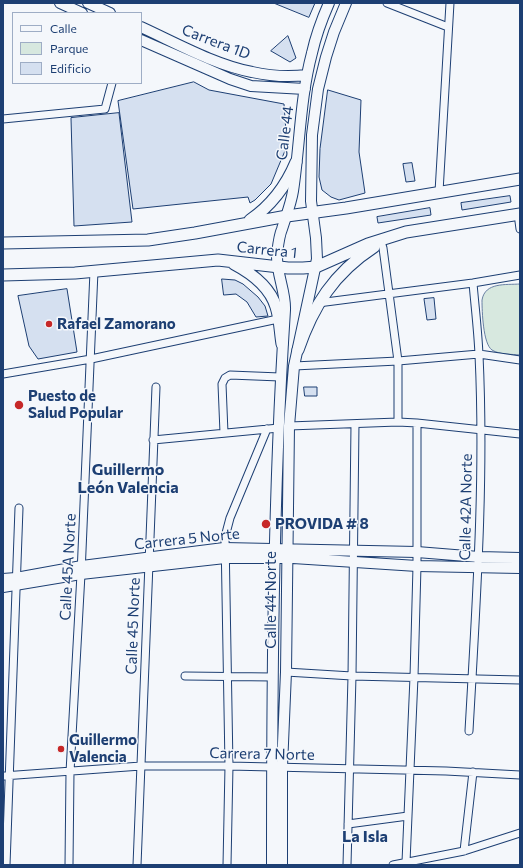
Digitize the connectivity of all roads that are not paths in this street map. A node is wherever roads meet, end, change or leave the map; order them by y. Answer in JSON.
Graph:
{"nodes":[{"id":1,"x":60,"y":3,"type":"edge"},
{"id":2,"x":88,"y":3,"type":"edge"},
{"id":3,"x":328,"y":3,"type":"edge"},
{"id":4,"x":346,"y":3,"type":"edge"},
{"id":5,"x":387,"y":3,"type":"edge"},
{"id":6,"x":450,"y":3,"type":"edge"},
{"id":7,"x":80,"y":12,"type":"edge"},
{"id":8,"x":108,"y":12,"type":"edge"},
{"id":9,"x":142,"y":27,"type":"edge"},
{"id":10,"x":448,"y":27,"type":"junction"},
{"id":11,"x":142,"y":40,"type":"edge"},
{"id":12,"x":253,"y":72,"type":"junction"},
{"id":13,"x":307,"y":76,"type":"junction"},
{"id":14,"x":112,"y":84,"type":"edge"},
{"id":15,"x":250,"y":86,"type":"junction"},
{"id":16,"x":305,"y":89,"type":"junction"},
{"id":17,"x":3,"y":119,"type":"edge"},
{"id":18,"x":296,"y":162,"type":"junction"},
{"id":19,"x":520,"y":179,"type":"edge"},
{"id":20,"x":439,"y":192,"type":"junction"},
{"id":21,"x":313,"y":212,"type":"junction"},
{"id":22,"x":519,"y":214,"type":"edge"},
{"id":23,"x":287,"y":216,"type":"junction"},
{"id":24,"x":248,"y":223,"type":"junction"},
{"id":25,"x":520,"y":229,"type":"edge"},
{"id":26,"x":396,"y":234,"type":"junction"},
{"id":27,"x":381,"y":242,"type":"junction"},
{"id":28,"x":3,"y":243,"type":"edge"},
{"id":29,"x":218,"y":260,"type":"junction"},
{"id":30,"x":278,"y":267,"type":"junction"},
{"id":31,"x":316,"y":267,"type":"junction"},
{"id":32,"x":94,"y":271,"type":"junction"},
{"id":33,"x":3,"y":275,"type":"edge"},
{"id":34,"x":520,"y":275,"type":"edge"},
{"id":35,"x":473,"y":283,"type":"junction"},
{"id":36,"x":389,"y":294,"type":"junction"},
{"id":37,"x":318,"y":303,"type":"junction"},
{"id":38,"x":278,"y":319,"type":"junction"},
{"id":39,"x":282,"y":344,"type":"junction"},
{"id":40,"x":298,"y":350,"type":"junction"},
{"id":41,"x":479,"y":354,"type":"junction"},
{"id":42,"x":91,"y":359,"type":"junction"},
{"id":43,"x":520,"y":360,"type":"edge"},
{"id":44,"x":398,"y":361,"type":"junction"},
{"id":45,"x":294,"y":366,"type":"junction"},
{"id":46,"x":3,"y":374,"type":"edge"},
{"id":47,"x":280,"y":377,"type":"junction"},
{"id":48,"x":156,"y":387,"type":"dead end"},
{"id":49,"x":398,"y":422,"type":"junction"},
{"id":50,"x":417,"y":423,"type":"junction"},
{"id":51,"x":355,"y":424,"type":"junction"},
{"id":52,"x":284,"y":427,"type":"junction"},
{"id":53,"x":267,"y":429,"type":"junction"},
{"id":54,"x":480,"y":430,"type":"junction"},
{"id":55,"x":224,"y":433,"type":"junction"},
{"id":56,"x":520,"y":434,"type":"edge"},
{"id":57,"x":154,"y":440,"type":"junction"},
{"id":58,"x":19,"y":508,"type":"dead end"},
{"id":59,"x":417,"y":552,"type":"junction"},
{"id":60,"x":225,"y":553,"type":"junction"},
{"id":61,"x":275,"y":553,"type":"junction"},
{"id":62,"x":287,"y":553,"type":"junction"},
{"id":63,"x":353,"y":557,"type":"junction"},
{"id":64,"x":520,"y":558,"type":"edge"},
{"id":65,"x":478,"y":561,"type":"junction"},
{"id":66,"x":148,"y":562,"type":"junction"},
{"id":67,"x":417,"y":566,"type":"junction"},
{"id":68,"x":520,"y":568,"type":"edge"},
{"id":69,"x":82,"y":570,"type":"junction"},
{"id":70,"x":3,"y":579,"type":"edge"},
{"id":71,"x":16,"y":582,"type":"junction"},
{"id":72,"x":3,"y":587,"type":"edge"},
{"id":73,"x":286,"y":672,"type":"junction"},
{"id":74,"x":185,"y":676,"type":"dead end"},
{"id":75,"x":352,"y":676,"type":"junction"},
{"id":76,"x":228,"y":677,"type":"junction"},
{"id":77,"x":273,"y":677,"type":"junction"},
{"id":78,"x":414,"y":677,"type":"junction"},
{"id":79,"x":472,"y":679,"type":"junction"},
{"id":80,"x":520,"y":680,"type":"edge"},
{"id":81,"x":469,"y":731,"type":"dead end"},
{"id":82,"x":141,"y":766,"type":"junction"},
{"id":83,"x":229,"y":766,"type":"junction"},
{"id":84,"x":272,"y":767,"type":"junction"},
{"id":85,"x":282,"y":768,"type":"junction"},
{"id":86,"x":349,"y":769,"type":"junction"},
{"id":87,"x":410,"y":771,"type":"junction"},
{"id":88,"x":70,"y":772,"type":"junction"},
{"id":89,"x":473,"y":772,"type":"junction"},
{"id":90,"x":520,"y":775,"type":"edge"},
{"id":91,"x":6,"y":776,"type":"edge"},
{"id":92,"x":408,"y":816,"type":"junction"},
{"id":93,"x":348,"y":824,"type":"junction"},
{"id":94,"x":520,"y":833,"type":"edge"},
{"id":95,"x":464,"y":851,"type":"junction"},
{"id":96,"x":406,"y":862,"type":"junction"},
{"id":97,"x":6,"y":865,"type":"edge"},
{"id":98,"x":69,"y":865,"type":"edge"},
{"id":99,"x":137,"y":865,"type":"edge"},
{"id":100,"x":228,"y":865,"type":"edge"},
{"id":101,"x":272,"y":865,"type":"edge"},
{"id":102,"x":282,"y":865,"type":"edge"},
{"id":103,"x":347,"y":865,"type":"edge"},
{"id":104,"x":393,"y":865,"type":"edge"}],
"edges":[{"from":1,"to":7,"type":"main road"},
{"from":2,"to":8,"type":"main road"},
{"from":3,"to":13,"type":"main road","name":"Calle 44"},
{"from":4,"to":21,"type":"main road","name":"Calle 44"},
{"from":5,"to":10,"type":"street"},
{"from":6,"to":10,"type":"street"},
{"from":9,"to":12,"type":"main road","name":"Carrera 1D"},
{"from":10,"to":20,"type":"street"},
{"from":11,"to":15,"type":"main road","name":"Carrera 1D"},
{"from":12,"to":13,"type":"main road","name":"Carrera 1D"},
{"from":12,"to":15,"type":"main road"},
{"from":13,"to":16,"type":"main road","name":"Calle 44"},
{"from":14,"to":17,"type":"street"},
{"from":15,"to":16,"type":"main road","name":"Carrera 1D"},
{"from":16,"to":18,"type":"main road","name":"Calle 44"},
{"from":18,"to":23,"type":"main road","name":"Calle 44"},
{"from":18,"to":24,"type":"main road"},
{"from":19,"to":20,"type":"main road","name":"Carrera 1"},
{"from":20,"to":21,"type":"main road","name":"Carrera 1"},
{"from":21,"to":23,"type":"main road","name":"Carrera 1"},
{"from":21,"to":31,"type":"main road","name":"Calle 44"},
{"from":22,"to":25,"type":"street"},
{"from":22,"to":26,"type":"main road","name":"Carrera 1"},
{"from":23,"to":24,"type":"main road","name":"Carrera 1"},
{"from":23,"to":30,"type":"main road","name":"Calle 44"},
{"from":24,"to":28,"type":"main road","name":"Carrera 1"},
{"from":26,"to":27,"type":"main road"},
{"from":26,"to":31,"type":"main road","name":"Carrera 1"},
{"from":27,"to":36,"type":"street"},
{"from":27,"to":37,"type":"main road"},
{"from":29,"to":30,"type":"main road","name":"Carrera 1"},
{"from":29,"to":32,"type":"main road","name":"Carrera 1"},
{"from":29,"to":38,"type":"main road"},
{"from":30,"to":31,"type":"main road","name":"Carrera 1"},
{"from":30,"to":39,"type":"main road","name":"Calle 44 Norte"},
{"from":31,"to":40,"type":"main road","name":"Calle 44 Norte"},
{"from":32,"to":33,"type":"main road","name":"Carrera 1"},
{"from":32,"to":42,"type":"street","name":"Calle 45A Norte"},
{"from":34,"to":35,"type":"street"},
{"from":35,"to":36,"type":"street"},
{"from":35,"to":41,"type":"street","name":"Calle 42A Norte"},
{"from":36,"to":37,"type":"street"},
{"from":36,"to":44,"type":"street"},
{"from":37,"to":40,"type":"main road"},
{"from":38,"to":39,"type":"main road"},
{"from":38,"to":42,"type":"street"},
{"from":39,"to":47,"type":"main road","name":"Calle 44 Norte"},
{"from":40,"to":45,"type":"main road","name":"Calle 44 Norte"},
{"from":41,"to":43,"type":"street"},
{"from":41,"to":44,"type":"street"},
{"from":41,"to":54,"type":"street","name":"Calle 42A Norte"},
{"from":42,"to":46,"type":"street"},
{"from":42,"to":69,"type":"street","name":"Calle 45A Norte"},
{"from":44,"to":45,"type":"street"},
{"from":44,"to":49,"type":"street"},
{"from":45,"to":52,"type":"main road","name":"Calle 44 Norte"},
{"from":47,"to":52,"type":"main road","name":"Calle 44 Norte"},
{"from":47,"to":55,"type":"street"},
{"from":48,"to":57,"type":"street","name":"Calle 45 Norte"},
{"from":49,"to":50,"type":"street"},
{"from":49,"to":51,"type":"street"},
{"from":50,"to":54,"type":"street"},
{"from":50,"to":59,"type":"street"},
{"from":51,"to":52,"type":"street"},
{"from":51,"to":63,"type":"street"},
{"from":52,"to":53,"type":"street"},
{"from":52,"to":61,"type":"main road","name":"Calle 44 Norte"},
{"from":52,"to":62,"type":"main road","name":"Calle 44 Norte"},
{"from":53,"to":55,"type":"street"},
{"from":53,"to":60,"type":"street"},
{"from":54,"to":56,"type":"street"},
{"from":54,"to":65,"type":"street","name":"Calle 42A Norte"},
{"from":55,"to":57,"type":"street"},
{"from":57,"to":66,"type":"street","name":"Calle 45 Norte"},
{"from":58,"to":71,"type":"street"},
{"from":59,"to":63,"type":"main road","name":"Carrera 5 Norte"},
{"from":59,"to":65,"type":"main road","name":"Carrera 5 Norte"},
{"from":59,"to":67,"type":"street"},
{"from":60,"to":61,"type":"main road","name":"Carrera 5 Norte"},
{"from":60,"to":66,"type":"main road","name":"Carrera 5 Norte"},
{"from":60,"to":76,"type":"street"},
{"from":61,"to":62,"type":"main road","name":"Carrera 5 Norte"},
{"from":61,"to":77,"type":"main road","name":"Calle 44 Norte"},
{"from":62,"to":63,"type":"main road","name":"Carrera 5 Norte"},
{"from":62,"to":73,"type":"main road","name":"Calle 44 Norte"},
{"from":63,"to":67,"type":"main road","name":"Carrera 5 Norte"},
{"from":63,"to":75,"type":"street"},
{"from":64,"to":65,"type":"main road","name":"Carrera 5 Norte"},
{"from":65,"to":67,"type":"main road","name":"Carrera 5 Norte"},
{"from":65,"to":68,"type":"main road","name":"Carrera 5 Norte"},
{"from":65,"to":79,"type":"street","name":"Calle 42A Norte"},
{"from":66,"to":69,"type":"main road","name":"Carrera 5 Norte"},
{"from":66,"to":82,"type":"street","name":"Calle 45 Norte"},
{"from":67,"to":78,"type":"street"},
{"from":69,"to":71,"type":"main road","name":"Carrera 5 Norte"},
{"from":69,"to":88,"type":"street","name":"Calle 45A Norte"},
{"from":70,"to":71,"type":"main road","name":"Carrera 5 Norte"},
{"from":71,"to":72,"type":"main road","name":"Carrera 5 Norte"},
{"from":71,"to":91,"type":"street"},
{"from":73,"to":75,"type":"street"},
{"from":73,"to":85,"type":"main road","name":"Calle 44 Norte"},
{"from":74,"to":76,"type":"street"},
{"from":75,"to":78,"type":"street"},
{"from":75,"to":86,"type":"street"},
{"from":76,"to":77,"type":"street"},
{"from":76,"to":83,"type":"street"},
{"from":77,"to":84,"type":"main road","name":"Calle 44 Norte"},
{"from":78,"to":79,"type":"street"},
{"from":78,"to":87,"type":"street"},
{"from":79,"to":80,"type":"street"},
{"from":79,"to":81,"type":"street","name":"Calle 42A Norte"},
{"from":82,"to":83,"type":"street","name":"Carrera 7 Norte"},
{"from":82,"to":88,"type":"street","name":"Carrera 7 Norte"},
{"from":82,"to":99,"type":"street","name":"Calle 45 Norte"},
{"from":83,"to":84,"type":"street","name":"Carrera 7 Norte"},
{"from":83,"to":100,"type":"street"},
{"from":84,"to":85,"type":"street","name":"Carrera 7 Norte"},
{"from":84,"to":101,"type":"main road","name":"Calle 44 Norte"},
{"from":85,"to":86,"type":"street","name":"Carrera 7 Norte"},
{"from":85,"to":102,"type":"main road","name":"Calle 44 Norte"},
{"from":86,"to":87,"type":"street","name":"Carrera 7 Norte"},
{"from":86,"to":93,"type":"street"},
{"from":87,"to":89,"type":"street","name":"Carrera 7 Norte"},
{"from":87,"to":92,"type":"street"},
{"from":88,"to":91,"type":"street","name":"Carrera 7 Norte"},
{"from":88,"to":98,"type":"street","name":"Calle 45A Norte"},
{"from":89,"to":90,"type":"street","name":"Carrera 7 Norte"},
{"from":89,"to":95,"type":"street"},
{"from":91,"to":97,"type":"street"},
{"from":92,"to":93,"type":"street"},
{"from":92,"to":96,"type":"street"},
{"from":93,"to":103,"type":"street"},
{"from":94,"to":95,"type":"street"},
{"from":95,"to":96,"type":"street"},
{"from":96,"to":104,"type":"street"}]}
